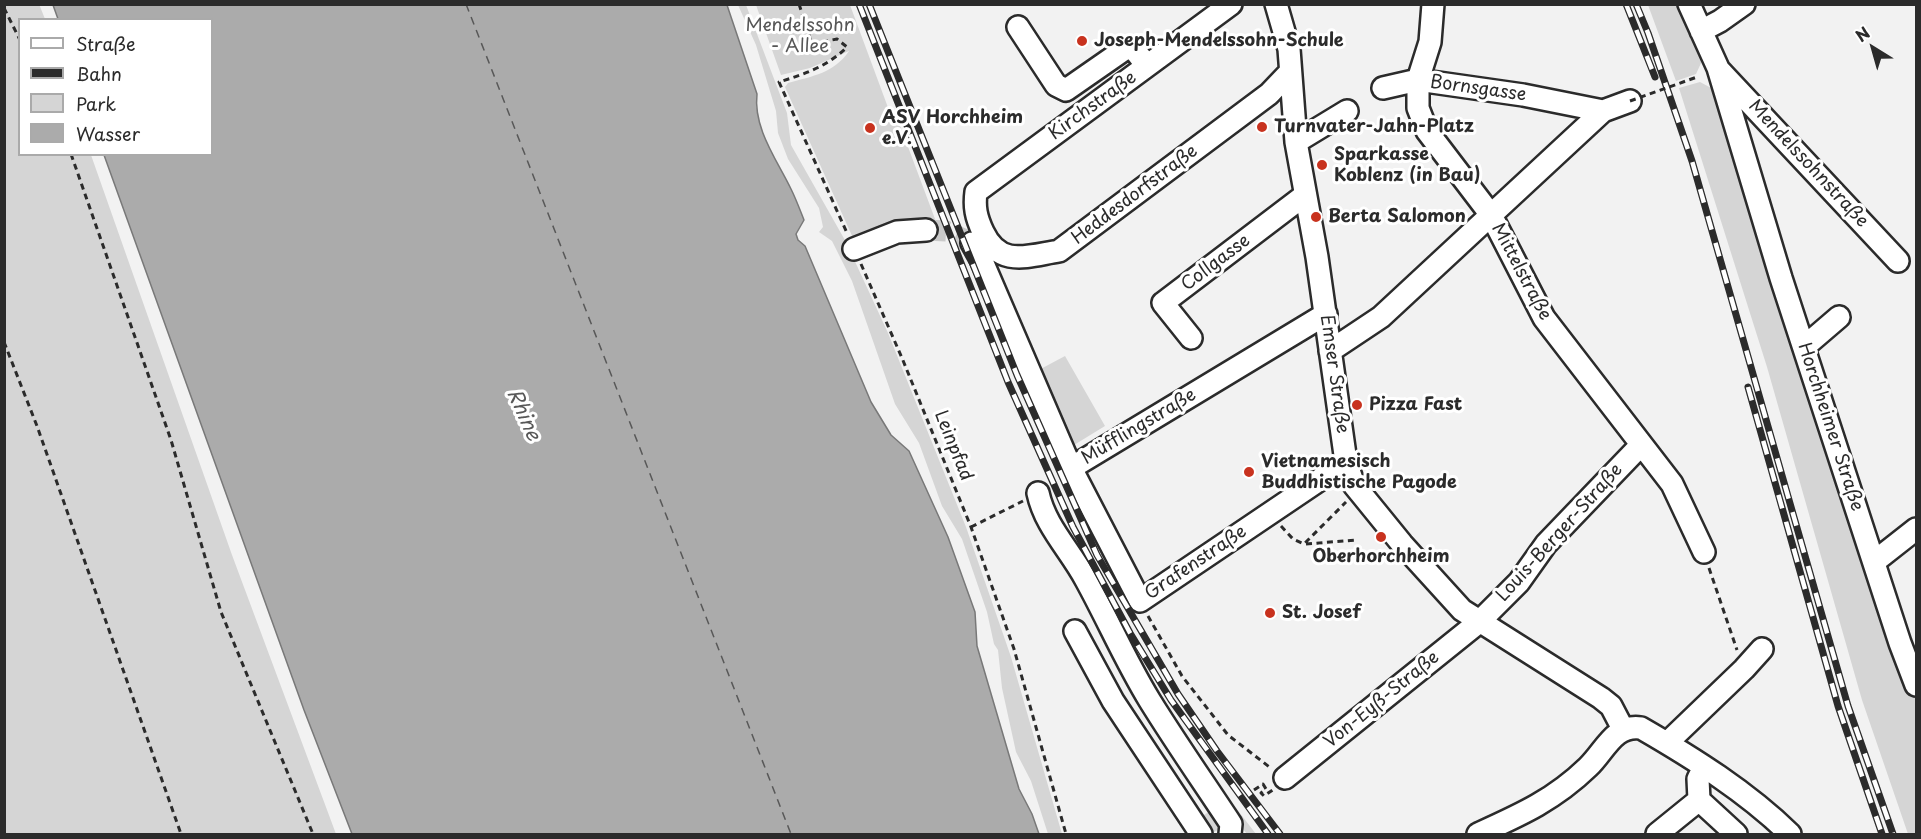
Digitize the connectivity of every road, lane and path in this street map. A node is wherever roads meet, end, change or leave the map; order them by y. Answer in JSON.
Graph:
{"nodes":[{"id":1,"x":799,"y":4,"type":"edge"},
{"id":2,"x":1231,"y":4,"type":"edge"},
{"id":3,"x":1275,"y":4,"type":"edge"},
{"id":4,"x":1433,"y":4,"type":"edge"},
{"id":5,"x":1689,"y":4,"type":"edge"},
{"id":6,"x":1744,"y":4,"type":"edge"},
{"id":7,"x":4,"y":8,"type":"edge"},
{"id":8,"x":1018,"y":27,"type":"dead end"},
{"id":9,"x":1701,"y":31,"type":"junction"},
{"id":10,"x":18,"y":36,"type":"edge"},
{"id":11,"x":1147,"y":66,"type":"junction"},
{"id":12,"x":1718,"y":68,"type":"junction"},
{"id":13,"x":1290,"y":72,"type":"junction"},
{"id":14,"x":1697,"y":77,"type":"dead end"},
{"id":15,"x":1418,"y":80,"type":"junction"},
{"id":16,"x":1383,"y":88,"type":"dead end"},
{"id":17,"x":1630,"y":101,"type":"joint"},
{"id":18,"x":1347,"y":111,"type":"dead end"},
{"id":19,"x":1603,"y":111,"type":"junction"},
{"id":20,"x":1296,"y":142,"type":"junction"},
{"id":21,"x":72,"y":156,"type":"edge"},
{"id":22,"x":1747,"y":168,"type":"joint"},
{"id":23,"x":1305,"y":195,"type":"junction"},
{"id":24,"x":1491,"y":215,"type":"junction"},
{"id":25,"x":976,"y":218,"type":"joint"},
{"id":26,"x":926,"y":230,"type":"tunnel mouth"},
{"id":27,"x":972,"y":243,"type":"tunnel mouth"},
{"id":28,"x":854,"y":249,"type":"junction"},
{"id":29,"x":1898,"y":261,"type":"dead end"},
{"id":30,"x":1326,"y":314,"type":"junction"},
{"id":31,"x":1839,"y":317,"type":"dead end"},
{"id":32,"x":1191,"y":338,"type":"dead end"},
{"id":33,"x":4,"y":342,"type":"edge"},
{"id":34,"x":1804,"y":347,"type":"junction"},
{"id":35,"x":1330,"y":351,"type":"junction"},
{"id":36,"x":1641,"y":445,"type":"junction"},
{"id":37,"x":1346,"y":462,"type":"junction"},
{"id":38,"x":1071,"y":468,"type":"junction"},
{"id":39,"x":1038,"y":493,"type":"joint"},
{"id":40,"x":1354,"y":494,"type":"dead end"},
{"id":41,"x":1272,"y":512,"type":"junction"},
{"id":42,"x":971,"y":527,"type":"junction"},
{"id":43,"x":1917,"y":529,"type":"edge"},
{"id":44,"x":1356,"y":540,"type":"dead end"},
{"id":45,"x":1304,"y":544,"type":"junction"},
{"id":46,"x":1704,"y":552,"type":"joint"},
{"id":47,"x":1874,"y":562,"type":"junction"},
{"id":48,"x":1140,"y":601,"type":"junction"},
{"id":49,"x":1479,"y":622,"type":"junction"},
{"id":50,"x":1074,"y":631,"type":"dead end"},
{"id":51,"x":1762,"y":649,"type":"dead end"},
{"id":52,"x":1744,"y":669,"type":"junction"},
{"id":53,"x":1917,"y":685,"type":"edge"},
{"id":54,"x":1623,"y":729,"type":"junction"},
{"id":55,"x":1667,"y":743,"type":"junction"},
{"id":56,"x":1704,"y":767,"type":"junction"},
{"id":57,"x":1280,"y":783,"type":"junction"},
{"id":58,"x":1254,"y":790,"type":"dead end"},
{"id":59,"x":1692,"y":805,"type":"junction"},
{"id":60,"x":182,"y":834,"type":"edge"},
{"id":61,"x":313,"y":834,"type":"edge"},
{"id":62,"x":1066,"y":834,"type":"edge"},
{"id":63,"x":1201,"y":834,"type":"edge"},
{"id":64,"x":1230,"y":834,"type":"edge"},
{"id":65,"x":1478,"y":834,"type":"edge"},
{"id":66,"x":1656,"y":834,"type":"edge"},
{"id":67,"x":1684,"y":834,"type":"edge"},
{"id":68,"x":1736,"y":834,"type":"edge"},
{"id":69,"x":1790,"y":834,"type":"edge"}],
"edges":[{"from":1,"to":28,"type":"path","name":"Leinpfad"},
{"from":2,"to":11,"type":"street","name":"Kirchstraße"},
{"from":3,"to":13,"type":"street","name":"Emser Straße"},
{"from":4,"to":15,"type":"street","name":"Mittelstraße"},
{"from":5,"to":9,"type":"street","name":"Mendelssohnstraße"},
{"from":6,"to":9,"type":"street"},
{"from":7,"to":10,"type":"path"},
{"from":8,"to":11,"type":"street"},
{"from":9,"to":12,"type":"street","name":"Mendelssohnstraße"},
{"from":11,"to":25,"type":"street","name":"Kirchstraße"},
{"from":12,"to":22,"type":"street","name":"Mendelssohnstraße"},
{"from":12,"to":29,"type":"street","name":"Mendelssohnstraße"},
{"from":13,"to":20,"type":"street","name":"Emser Straße"},
{"from":13,"to":25,"type":"street","name":"Heddesdorfstraße"},
{"from":14,"to":17,"type":"path","bridge":true},
{"from":15,"to":16,"type":"street","name":"Bornsgasse"},
{"from":15,"to":19,"type":"street","name":"Bornsgasse"},
{"from":15,"to":24,"type":"street","name":"Mittelstraße"},
{"from":17,"to":19,"type":"street"},
{"from":18,"to":20,"type":"street"},
{"from":19,"to":24,"type":"street"},
{"from":20,"to":23,"type":"street","name":"Emser Straße"},
{"from":21,"to":61,"type":"path"},
{"from":22,"to":34,"type":"street","name":"Horchheimer Straße"},
{"from":23,"to":30,"type":"street","name":"Emser Straße"},
{"from":23,"to":32,"type":"street","name":"Collgasse"},
{"from":24,"to":35,"type":"street"},
{"from":24,"to":36,"type":"street","name":"Mittelstraße"},
{"from":26,"to":28,"type":"street"},
{"from":27,"to":38,"type":"street","name":"Müfflingstraße"},
{"from":28,"to":42,"type":"path","name":"Leinpfad"},
{"from":30,"to":35,"type":"street","name":"Emser Straße"},
{"from":30,"to":38,"type":"street","name":"Müfflingstraße"},
{"from":31,"to":34,"type":"street"},
{"from":33,"to":60,"type":"path"},
{"from":34,"to":47,"type":"street","name":"Horchheimer Straße"},
{"from":35,"to":37,"type":"street","name":"Emser Straße"},
{"from":36,"to":46,"type":"street","name":"Mittelstraße"},
{"from":36,"to":49,"type":"street","name":"Louis-Berger-Straße"},
{"from":37,"to":41,"type":"street","name":"Grafenstraße"},
{"from":37,"to":49,"type":"street","name":"Emser Straße"},
{"from":38,"to":48,"type":"street","name":"Grafenstraße"},
{"from":39,"to":42,"type":"path"},
{"from":39,"to":64,"type":"street"},
{"from":40,"to":45,"type":"path"},
{"from":41,"to":45,"type":"path"},
{"from":41,"to":48,"type":"street","name":"Grafenstraße"},
{"from":42,"to":62,"type":"path","name":"Leinpfad"},
{"from":43,"to":47,"type":"street"},
{"from":44,"to":45,"type":"path"},
{"from":46,"to":52,"type":"path"},
{"from":47,"to":53,"type":"street","name":"Horchheimer Straße"},
{"from":48,"to":57,"type":"path"},
{"from":49,"to":54,"type":"street","name":"Emser Straße"},
{"from":49,"to":57,"type":"street","name":"Von-Eyß-Straße"},
{"from":50,"to":63,"type":"street"},
{"from":51,"to":52,"type":"street"},
{"from":52,"to":55,"type":"street"},
{"from":54,"to":55,"type":"street"},
{"from":54,"to":65,"type":"street"},
{"from":55,"to":56,"type":"street"},
{"from":56,"to":59,"type":"street"},
{"from":56,"to":69,"type":"street"},
{"from":57,"to":58,"type":"path"},
{"from":59,"to":66,"type":"street"},
{"from":59,"to":67,"type":"street"},
{"from":59,"to":68,"type":"street"}]}
